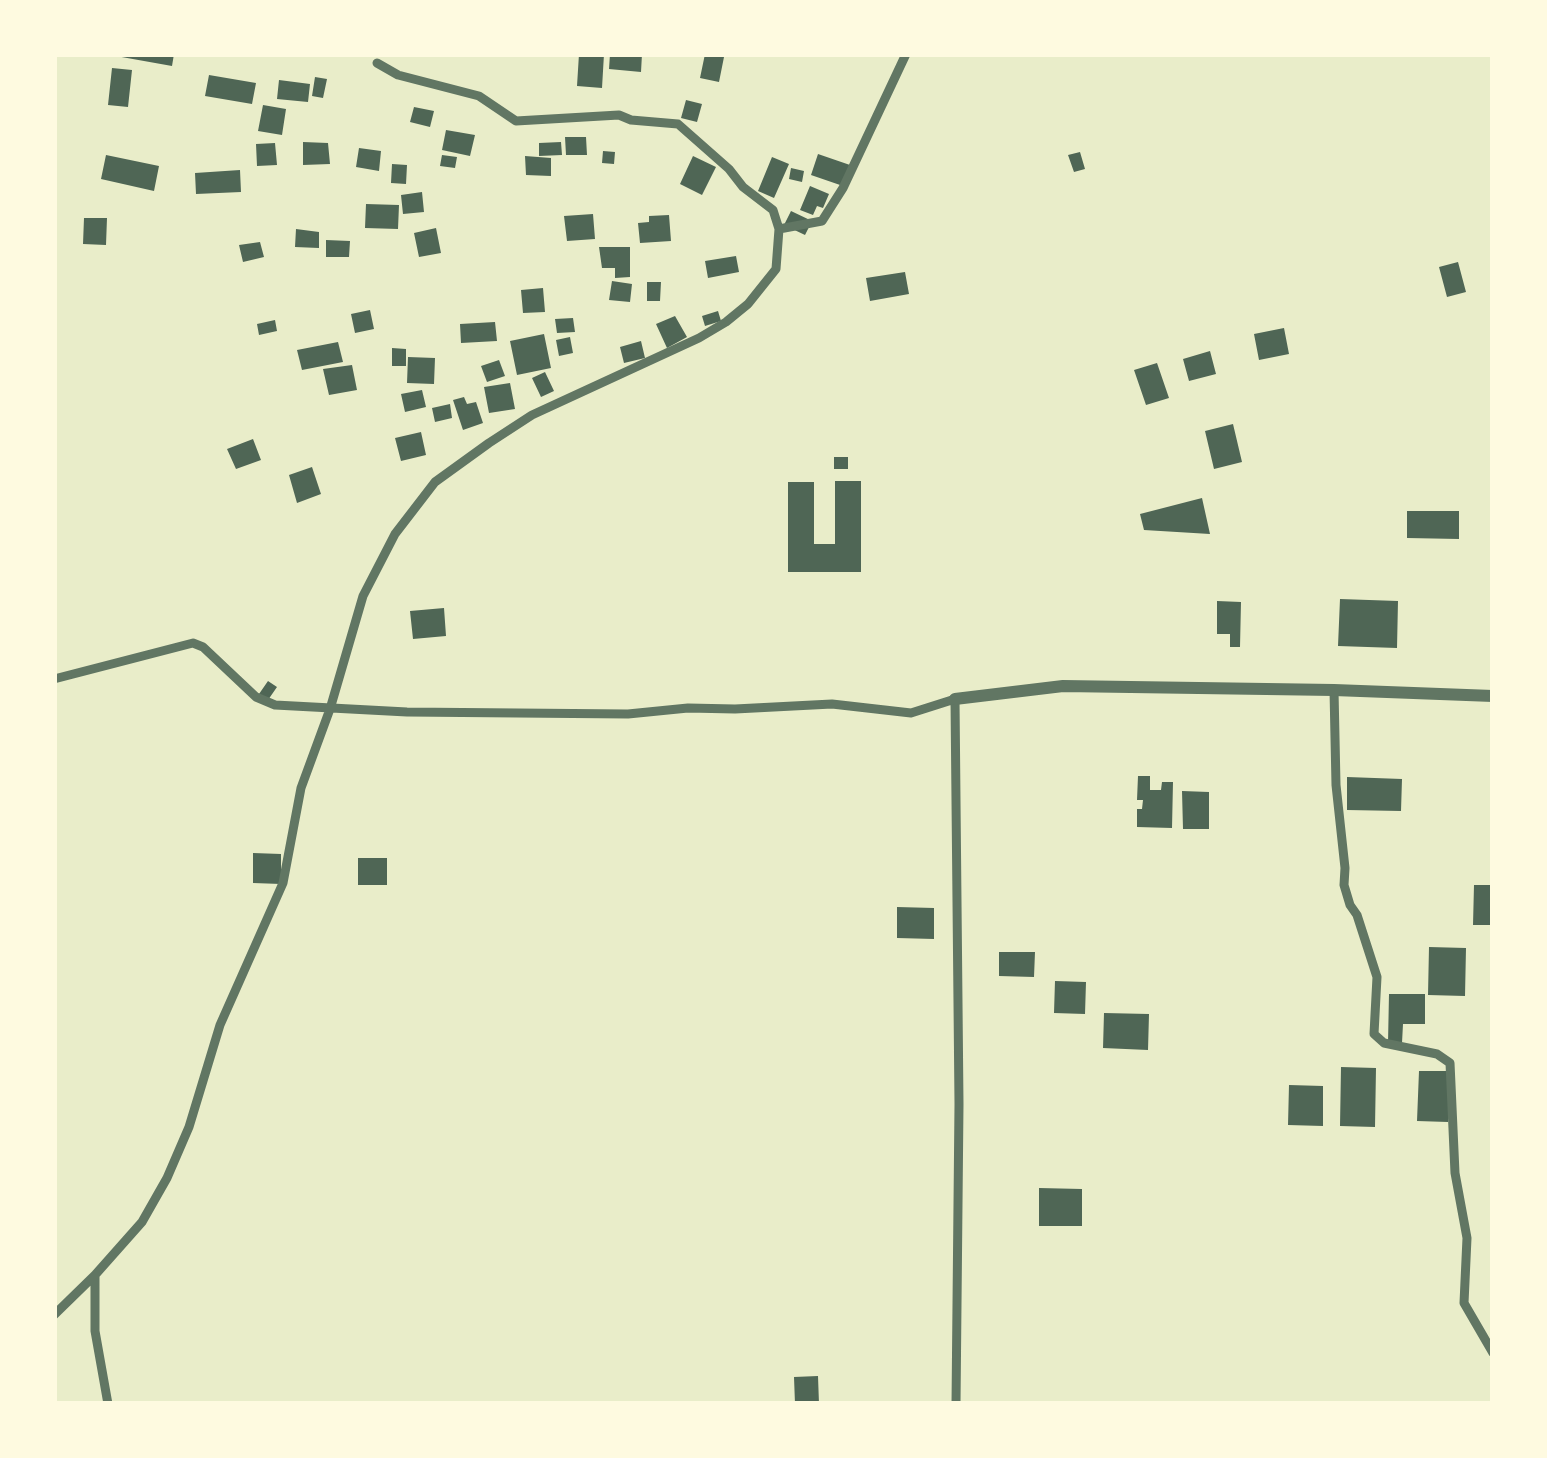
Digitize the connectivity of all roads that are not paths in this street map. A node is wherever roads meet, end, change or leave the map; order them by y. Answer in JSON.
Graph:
{"nodes":[{"id":1,"x":906,"y":54,"type":"edge"},
{"id":2,"x":377,"y":63,"type":"dead end"},
{"id":3,"x":779,"y":229,"type":"junction"},
{"id":4,"x":54,"y":679,"type":"edge"},
{"id":5,"x":1334,"y":690,"type":"junction"},
{"id":6,"x":1493,"y":696,"type":"edge"},
{"id":7,"x":955,"y":699,"type":"junction"},
{"id":8,"x":330,"y":709,"type":"junction"},
{"id":9,"x":94,"y":1275,"type":"junction"},
{"id":10,"x":54,"y":1315,"type":"edge"},
{"id":11,"x":1493,"y":1353,"type":"edge"},
{"id":12,"x":108,"y":1404,"type":"edge"},
{"id":13,"x":956,"y":1404,"type":"edge"}],
"edges":[{"from":1,"to":3,"type":"street"},
{"from":2,"to":3,"type":"street"},
{"from":3,"to":8,"type":"street"},
{"from":4,"to":8,"type":"street"},
{"from":5,"to":6,"type":"street"},
{"from":5,"to":7,"type":"street"},
{"from":5,"to":11,"type":"street"},
{"from":7,"to":8,"type":"street"},
{"from":7,"to":13,"type":"street"},
{"from":8,"to":9,"type":"street"},
{"from":9,"to":10,"type":"street"},
{"from":9,"to":12,"type":"street"}]}
